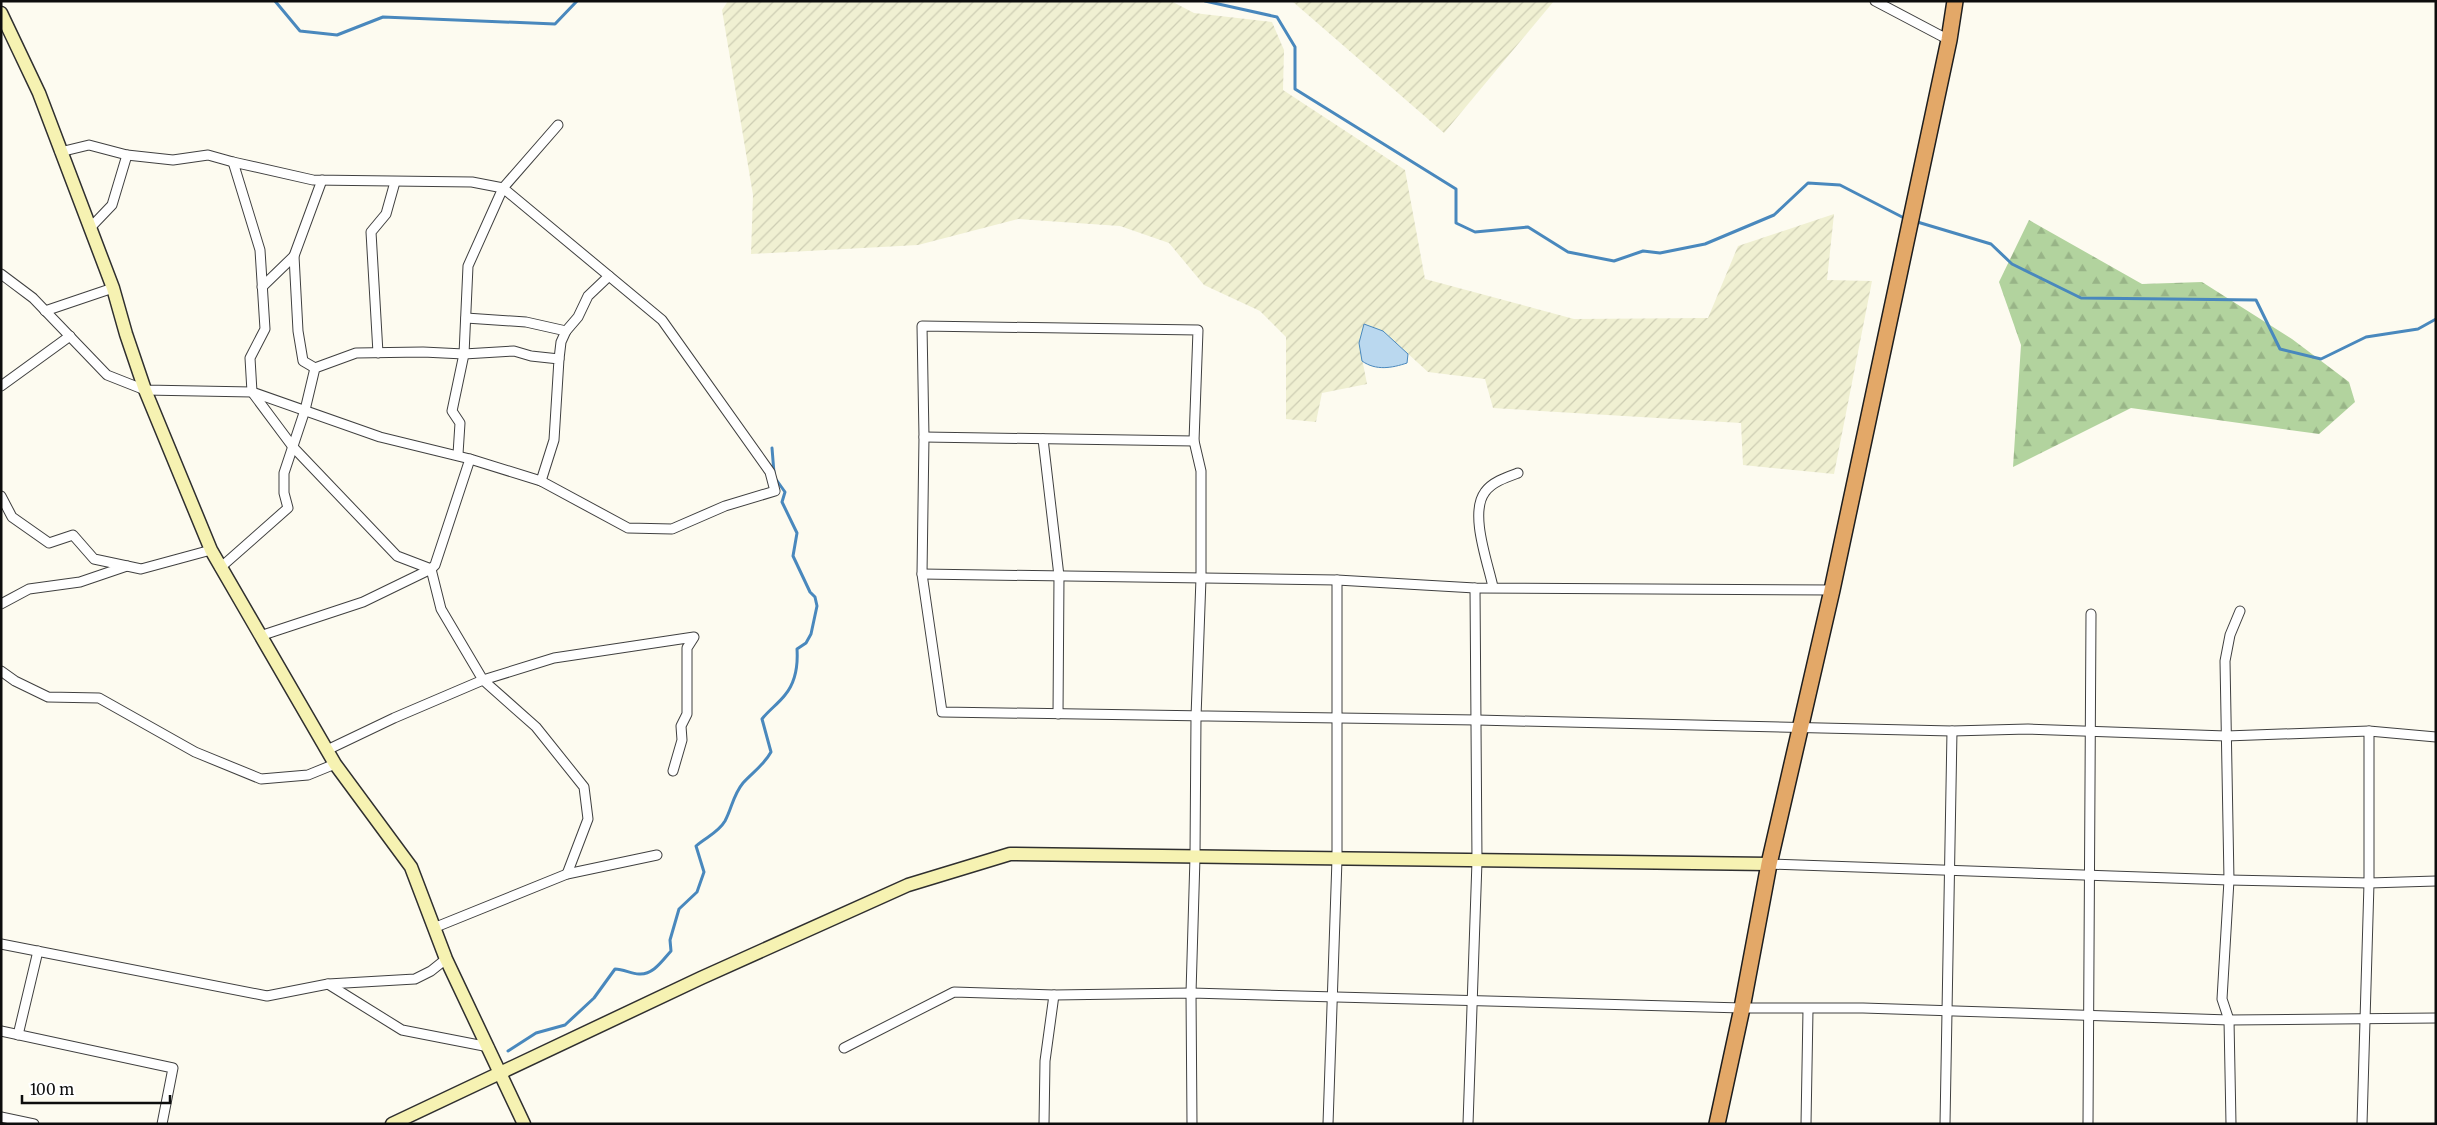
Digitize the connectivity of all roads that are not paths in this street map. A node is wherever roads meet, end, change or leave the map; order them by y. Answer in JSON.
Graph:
{"nodes":[{"id":1,"x":1875,"y":1,"type":"edge"},
{"id":2,"x":1956,"y":1,"type":"edge"},
{"id":3,"x":1,"y":13,"type":"edge"},
{"id":4,"x":1949,"y":40,"type":"junction"},
{"id":5,"x":558,"y":125,"type":"dead end"},
{"id":6,"x":60,"y":152,"type":"junction"},
{"id":7,"x":127,"y":155,"type":"junction"},
{"id":8,"x":233,"y":162,"type":"junction"},
{"id":9,"x":322,"y":180,"type":"junction"},
{"id":10,"x":395,"y":182,"type":"junction"},
{"id":11,"x":503,"y":188,"type":"junction"},
{"id":12,"x":91,"y":227,"type":"junction"},
{"id":13,"x":294,"y":256,"type":"junction"},
{"id":14,"x":1,"y":274,"type":"edge"},
{"id":15,"x":609,"y":276,"type":"junction"},
{"id":16,"x":262,"y":287,"type":"junction"},
{"id":17,"x":114,"y":288,"type":"junction"},
{"id":18,"x":45,"y":311,"type":"junction"},
{"id":19,"x":466,"y":318,"type":"junction"},
{"id":20,"x":566,"y":331,"type":"junction"},
{"id":21,"x":70,"y":336,"type":"junction"},
{"id":22,"x":378,"y":353,"type":"junction"},
{"id":23,"x":464,"y":354,"type":"junction"},
{"id":24,"x":559,"y":359,"type":"junction"},
{"id":25,"x":315,"y":368,"type":"junction"},
{"id":26,"x":1,"y":386,"type":"edge"},
{"id":27,"x":145,"y":390,"type":"junction"},
{"id":28,"x":252,"y":392,"type":"junction"},
{"id":29,"x":305,"y":410,"type":"junction"},
{"id":30,"x":924,"y":438,"type":"junction"},
{"id":31,"x":1043,"y":439,"type":"junction"},
{"id":32,"x":1194,"y":442,"type":"junction"},
{"id":33,"x":292,"y":447,"type":"junction"},
{"id":34,"x":458,"y":454,"type":"junction"},
{"id":35,"x":470,"y":459,"type":"junction"},
{"id":36,"x":1518,"y":473,"type":"dead end"},
{"id":37,"x":541,"y":481,"type":"junction"},
{"id":38,"x":1,"y":496,"type":"edge"},
{"id":39,"x":211,"y":550,"type":"junction"},
{"id":40,"x":127,"y":566,"type":"junction"},
{"id":41,"x":220,"y":568,"type":"junction"},
{"id":42,"x":431,"y":569,"type":"junction"},
{"id":43,"x":922,"y":574,"type":"junction"},
{"id":44,"x":1059,"y":576,"type":"junction"},
{"id":45,"x":1201,"y":578,"type":"junction"},
{"id":46,"x":1337,"y":580,"type":"junction"},
{"id":47,"x":1493,"y":587,"type":"junction"},
{"id":48,"x":1475,"y":588,"type":"junction"},
{"id":49,"x":1832,"y":590,"type":"junction"},
{"id":50,"x":1,"y":604,"type":"edge"},
{"id":51,"x":2240,"y":611,"type":"dead end"},
{"id":52,"x":2091,"y":614,"type":"dead end"},
{"id":53,"x":260,"y":636,"type":"junction"},
{"id":54,"x":1,"y":671,"type":"edge"},
{"id":55,"x":483,"y":680,"type":"junction"},
{"id":56,"x":1058,"y":714,"type":"junction"},
{"id":57,"x":1196,"y":717,"type":"junction"},
{"id":58,"x":1338,"y":718,"type":"junction"},
{"id":59,"x":1477,"y":720,"type":"junction"},
{"id":60,"x":1800,"y":726,"type":"junction"},
{"id":61,"x":1952,"y":731,"type":"junction"},
{"id":62,"x":2368,"y":731,"type":"junction"},
{"id":63,"x":2089,"y":732,"type":"junction"},
{"id":64,"x":2226,"y":736,"type":"junction"},
{"id":65,"x":2436,"y":737,"type":"edge"},
{"id":66,"x":327,"y":750,"type":"junction"},
{"id":67,"x":335,"y":764,"type":"junction"},
{"id":68,"x":673,"y":771,"type":"dead end"},
{"id":69,"x":657,"y":855,"type":"dead end"},
{"id":70,"x":1195,"y":857,"type":"junction"},
{"id":71,"x":1338,"y":859,"type":"junction"},
{"id":72,"x":1477,"y":860,"type":"junction"},
{"id":73,"x":1769,"y":864,"type":"junction"},
{"id":74,"x":1949,"y":870,"type":"junction"},
{"id":75,"x":567,"y":874,"type":"junction"},
{"id":76,"x":2089,"y":876,"type":"junction"},
{"id":77,"x":2229,"y":880,"type":"junction"},
{"id":78,"x":2436,"y":881,"type":"edge"},
{"id":79,"x":2368,"y":883,"type":"junction"},
{"id":80,"x":436,"y":927,"type":"junction"},
{"id":81,"x":1,"y":944,"type":"edge"},
{"id":82,"x":38,"y":951,"type":"junction"},
{"id":83,"x":446,"y":959,"type":"junction"},
{"id":84,"x":328,"y":984,"type":"junction"},
{"id":85,"x":1191,"y":993,"type":"junction"},
{"id":86,"x":1054,"y":995,"type":"junction"},
{"id":87,"x":1331,"y":997,"type":"junction"},
{"id":88,"x":1471,"y":1001,"type":"junction"},
{"id":89,"x":1742,"y":1008,"type":"junction"},
{"id":90,"x":1808,"y":1010,"type":"junction"},
{"id":91,"x":1947,"y":1011,"type":"junction"},
{"id":92,"x":2089,"y":1016,"type":"junction"},
{"id":93,"x":2436,"y":1018,"type":"edge"},
{"id":94,"x":2229,"y":1020,"type":"junction"},
{"id":95,"x":2365,"y":1021,"type":"junction"},
{"id":96,"x":1,"y":1031,"type":"edge"},
{"id":97,"x":18,"y":1035,"type":"junction"},
{"id":98,"x":489,"y":1047,"type":"junction"},
{"id":99,"x":844,"y":1048,"type":"dead end"},
{"id":100,"x":501,"y":1074,"type":"junction"},
{"id":101,"x":1,"y":1117,"type":"edge"},
{"id":102,"x":34,"y":1124,"type":"edge"},
{"id":103,"x":162,"y":1124,"type":"edge"},
{"id":104,"x":392,"y":1124,"type":"edge"},
{"id":105,"x":524,"y":1124,"type":"edge"},
{"id":106,"x":1044,"y":1124,"type":"edge"},
{"id":107,"x":1192,"y":1124,"type":"edge"},
{"id":108,"x":1328,"y":1124,"type":"edge"},
{"id":109,"x":1468,"y":1124,"type":"edge"},
{"id":110,"x":1716,"y":1124,"type":"edge"},
{"id":111,"x":1806,"y":1124,"type":"edge"},
{"id":112,"x":1944,"y":1124,"type":"edge"},
{"id":113,"x":2088,"y":1124,"type":"edge"},
{"id":114,"x":2230,"y":1124,"type":"edge"},
{"id":115,"x":2362,"y":1124,"type":"edge"}],
"edges":[{"from":1,"to":4,"type":"street"},
{"from":2,"to":4,"type":"highway"},
{"from":3,"to":6,"type":"street"},
{"from":4,"to":49,"type":"highway"},
{"from":5,"to":11,"type":"street"},
{"from":6,"to":7,"type":"street"},
{"from":6,"to":12,"type":"street"},
{"from":7,"to":8,"type":"street"},
{"from":7,"to":12,"type":"street"},
{"from":8,"to":9,"type":"street"},
{"from":8,"to":16,"type":"street"},
{"from":9,"to":10,"type":"street"},
{"from":9,"to":13,"type":"street"},
{"from":10,"to":11,"type":"street"},
{"from":10,"to":22,"type":"street"},
{"from":11,"to":15,"type":"street"},
{"from":11,"to":19,"type":"street"},
{"from":12,"to":17,"type":"street"},
{"from":13,"to":16,"type":"street"},
{"from":13,"to":25,"type":"street"},
{"from":14,"to":18,"type":"street"},
{"from":15,"to":20,"type":"street"},
{"from":15,"to":37,"type":"street"},
{"from":16,"to":28,"type":"street"},
{"from":17,"to":18,"type":"street"},
{"from":17,"to":27,"type":"street"},
{"from":18,"to":21,"type":"street"},
{"from":19,"to":20,"type":"street"},
{"from":19,"to":23,"type":"street"},
{"from":20,"to":24,"type":"street"},
{"from":21,"to":26,"type":"street"},
{"from":21,"to":27,"type":"street"},
{"from":22,"to":23,"type":"street"},
{"from":22,"to":25,"type":"street"},
{"from":23,"to":24,"type":"street"},
{"from":23,"to":34,"type":"street"},
{"from":24,"to":37,"type":"street"},
{"from":25,"to":29,"type":"street"},
{"from":27,"to":28,"type":"street"},
{"from":27,"to":39,"type":"street"},
{"from":28,"to":29,"type":"street"},
{"from":28,"to":33,"type":"street"},
{"from":29,"to":33,"type":"street"},
{"from":29,"to":34,"type":"street"},
{"from":30,"to":31,"type":"street"},
{"from":30,"to":32,"type":"street"},
{"from":30,"to":43,"type":"street"},
{"from":31,"to":32,"type":"street"},
{"from":31,"to":44,"type":"street"},
{"from":32,"to":45,"type":"street"},
{"from":33,"to":41,"type":"street"},
{"from":33,"to":42,"type":"street"},
{"from":34,"to":35,"type":"street"},
{"from":35,"to":37,"type":"street"},
{"from":35,"to":42,"type":"street"},
{"from":36,"to":47,"type":"street"},
{"from":38,"to":40,"type":"street"},
{"from":39,"to":40,"type":"street"},
{"from":39,"to":41,"type":"street"},
{"from":40,"to":50,"type":"street"},
{"from":41,"to":53,"type":"street"},
{"from":42,"to":53,"type":"street"},
{"from":42,"to":55,"type":"street"},
{"from":43,"to":44,"type":"street"},
{"from":43,"to":56,"type":"street"},
{"from":44,"to":45,"type":"street"},
{"from":44,"to":56,"type":"street"},
{"from":45,"to":46,"type":"street"},
{"from":45,"to":57,"type":"street"},
{"from":46,"to":48,"type":"street"},
{"from":46,"to":58,"type":"street"},
{"from":47,"to":48,"type":"street"},
{"from":47,"to":49,"type":"street"},
{"from":48,"to":59,"type":"street"},
{"from":49,"to":60,"type":"highway"},
{"from":51,"to":64,"type":"street"},
{"from":52,"to":63,"type":"street"},
{"from":53,"to":66,"type":"street"},
{"from":54,"to":67,"type":"street"},
{"from":55,"to":66,"type":"street"},
{"from":55,"to":68,"type":"street"},
{"from":55,"to":75,"type":"street"},
{"from":56,"to":57,"type":"street"},
{"from":57,"to":58,"type":"street"},
{"from":57,"to":70,"type":"street"},
{"from":58,"to":59,"type":"street"},
{"from":58,"to":71,"type":"street"},
{"from":59,"to":60,"type":"street"},
{"from":59,"to":72,"type":"street"},
{"from":60,"to":61,"type":"street"},
{"from":60,"to":73,"type":"highway"},
{"from":61,"to":63,"type":"street"},
{"from":61,"to":74,"type":"street"},
{"from":62,"to":64,"type":"street"},
{"from":62,"to":65,"type":"street"},
{"from":62,"to":79,"type":"street"},
{"from":63,"to":64,"type":"street"},
{"from":63,"to":76,"type":"street"},
{"from":64,"to":77,"type":"street"},
{"from":66,"to":67,"type":"street"},
{"from":67,"to":80,"type":"street"},
{"from":69,"to":75,"type":"street"},
{"from":70,"to":71,"type":"street"},
{"from":70,"to":85,"type":"street"},
{"from":70,"to":100,"type":"street"},
{"from":71,"to":72,"type":"street"},
{"from":71,"to":87,"type":"street"},
{"from":72,"to":73,"type":"street"},
{"from":72,"to":88,"type":"street"},
{"from":73,"to":74,"type":"street"},
{"from":73,"to":89,"type":"highway"},
{"from":74,"to":76,"type":"street"},
{"from":74,"to":91,"type":"street"},
{"from":75,"to":80,"type":"street"},
{"from":76,"to":77,"type":"street"},
{"from":76,"to":92,"type":"street"},
{"from":77,"to":79,"type":"street"},
{"from":77,"to":94,"type":"street"},
{"from":78,"to":79,"type":"street"},
{"from":79,"to":95,"type":"street"},
{"from":80,"to":83,"type":"street"},
{"from":81,"to":82,"type":"street"},
{"from":82,"to":84,"type":"street"},
{"from":82,"to":97,"type":"street"},
{"from":83,"to":84,"type":"street"},
{"from":83,"to":98,"type":"street"},
{"from":84,"to":98,"type":"street"},
{"from":85,"to":86,"type":"street"},
{"from":85,"to":87,"type":"street"},
{"from":85,"to":107,"type":"street"},
{"from":86,"to":99,"type":"street"},
{"from":86,"to":106,"type":"street"},
{"from":87,"to":88,"type":"street"},
{"from":87,"to":108,"type":"street"},
{"from":88,"to":89,"type":"street"},
{"from":88,"to":109,"type":"street"},
{"from":89,"to":90,"type":"street"},
{"from":89,"to":110,"type":"highway"},
{"from":90,"to":91,"type":"street"},
{"from":90,"to":111,"type":"street"},
{"from":91,"to":92,"type":"street"},
{"from":91,"to":112,"type":"street"},
{"from":92,"to":94,"type":"street"},
{"from":92,"to":113,"type":"street"},
{"from":93,"to":95,"type":"street"},
{"from":94,"to":95,"type":"street"},
{"from":94,"to":114,"type":"street"},
{"from":95,"to":115,"type":"street"},
{"from":96,"to":97,"type":"street"},
{"from":97,"to":103,"type":"street"},
{"from":98,"to":100,"type":"street"},
{"from":100,"to":104,"type":"street"},
{"from":100,"to":105,"type":"street"},
{"from":101,"to":102,"type":"street"}]}
